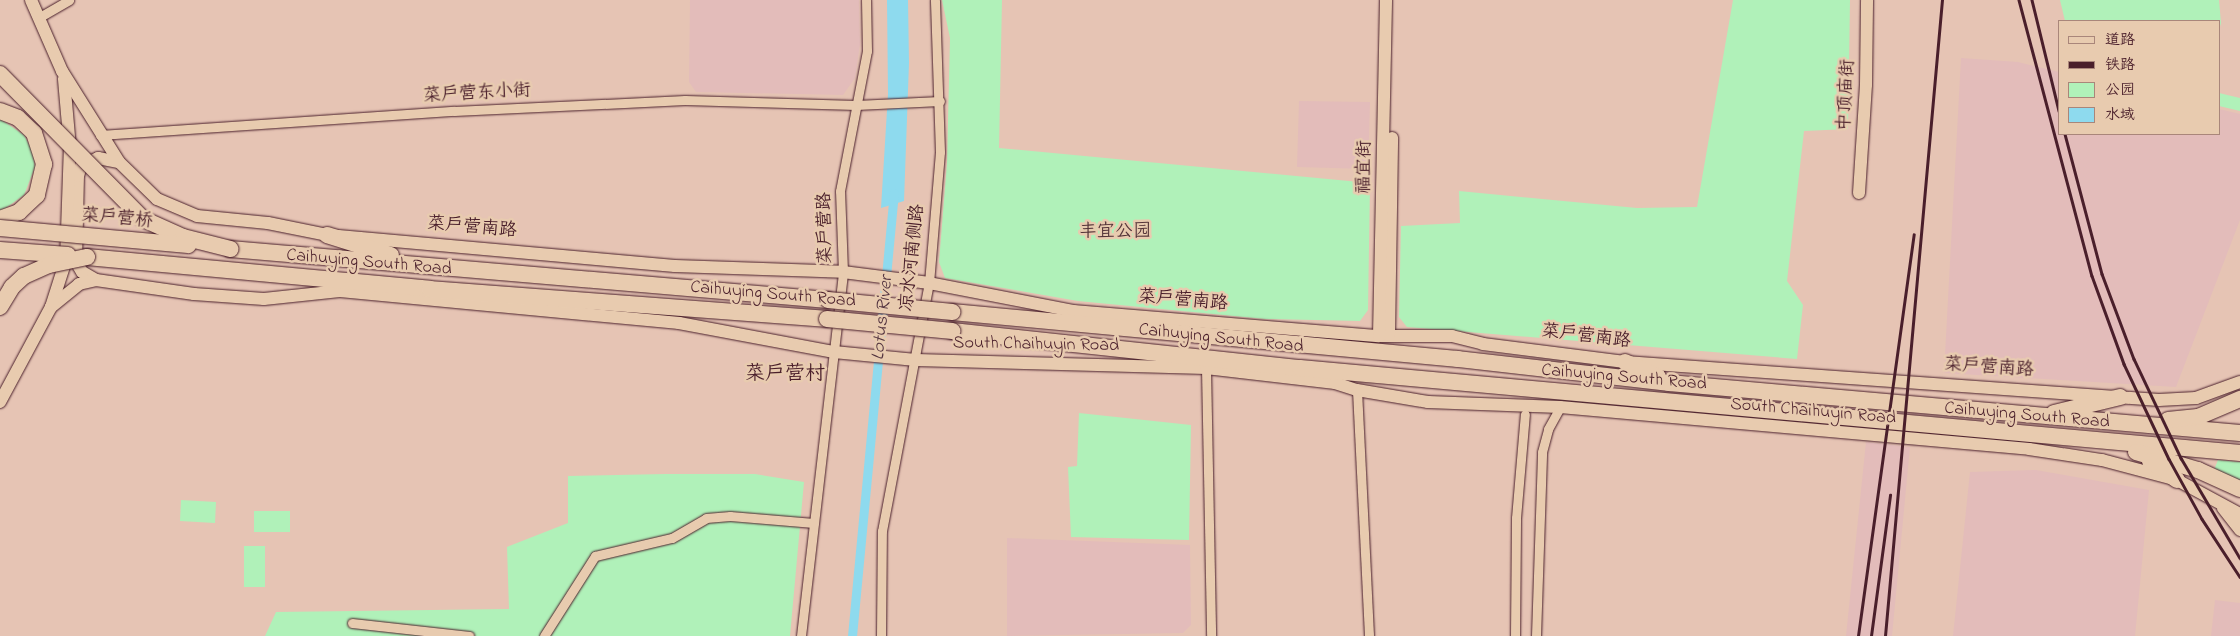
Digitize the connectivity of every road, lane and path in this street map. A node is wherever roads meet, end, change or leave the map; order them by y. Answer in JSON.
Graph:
{"nodes":[{"id":1,"x":30,"y":0,"type":"edge"},
{"id":2,"x":68,"y":0,"type":"edge"},
{"id":3,"x":866,"y":0,"type":"edge"},
{"id":4,"x":935,"y":0,"type":"edge"},
{"id":5,"x":1386,"y":0,"type":"edge"},
{"id":6,"x":1394,"y":0,"type":"edge"},
{"id":7,"x":1867,"y":0,"type":"edge"},
{"id":8,"x":38,"y":18,"type":"junction"},
{"id":9,"x":62,"y":71,"type":"junction"},
{"id":10,"x":0,"y":74,"type":"edge"},
{"id":11,"x":940,"y":101,"type":"junction"},
{"id":12,"x":856,"y":105,"type":"junction"},
{"id":13,"x":3,"y":112,"type":"edge"},
{"id":14,"x":100,"y":135,"type":"junction"},
{"id":15,"x":119,"y":162,"type":"junction"},
{"id":16,"x":1859,"y":193,"type":"dead end"},
{"id":17,"x":0,"y":219,"type":"edge"},
{"id":18,"x":0,"y":228,"type":"edge"},
{"id":19,"x":327,"y":235,"type":"junction"},
{"id":20,"x":230,"y":249,"type":"junction"},
{"id":21,"x":0,"y":250,"type":"edge"},
{"id":22,"x":87,"y":256,"type":"junction"},
{"id":23,"x":419,"y":264,"type":"junction"},
{"id":24,"x":843,"y":272,"type":"junction"},
{"id":25,"x":96,"y":280,"type":"junction"},
{"id":26,"x":929,"y":283,"type":"junction"},
{"id":27,"x":430,"y":289,"type":"junction"},
{"id":28,"x":340,"y":291,"type":"junction"},
{"id":29,"x":0,"y":307,"type":"edge"},
{"id":30,"x":51,"y":307,"type":"junction"},
{"id":31,"x":1384,"y":336,"type":"junction"},
{"id":32,"x":834,"y":352,"type":"junction"},
{"id":33,"x":916,"y":360,"type":"junction"},
{"id":34,"x":1625,"y":362,"type":"junction"},
{"id":35,"x":1206,"y":368,"type":"junction"},
{"id":36,"x":1300,"y":368,"type":"junction"},
{"id":37,"x":2240,"y":382,"type":"edge"},
{"id":38,"x":1335,"y":383,"type":"junction"},
{"id":39,"x":1669,"y":383,"type":"junction"},
{"id":40,"x":1357,"y":390,"type":"junction"},
{"id":41,"x":2120,"y":397,"type":"junction"},
{"id":42,"x":2240,"y":400,"type":"edge"},
{"id":43,"x":0,"y":402,"type":"edge"},
{"id":44,"x":1560,"y":407,"type":"junction"},
{"id":45,"x":1525,"y":414,"type":"dead end"},
{"id":46,"x":2040,"y":417,"type":"junction"},
{"id":47,"x":2131,"y":424,"type":"junction"},
{"id":48,"x":2240,"y":433,"type":"edge"},
{"id":49,"x":2045,"y":438,"type":"junction"},
{"id":50,"x":2137,"y":452,"type":"junction"},
{"id":51,"x":2240,"y":453,"type":"edge"},
{"id":52,"x":2177,"y":480,"type":"junction"},
{"id":53,"x":2240,"y":489,"type":"edge"},
{"id":54,"x":2220,"y":504,"type":"junction"},
{"id":55,"x":2240,"y":514,"type":"edge"},
{"id":56,"x":814,"y":523,"type":"junction"},
{"id":57,"x":2240,"y":530,"type":"edge"},
{"id":58,"x":352,"y":623,"type":"dead end"},
{"id":59,"x":468,"y":636,"type":"edge"},
{"id":60,"x":544,"y":636,"type":"edge"},
{"id":61,"x":801,"y":636,"type":"edge"},
{"id":62,"x":881,"y":636,"type":"edge"},
{"id":63,"x":1211,"y":636,"type":"edge"},
{"id":64,"x":1369,"y":636,"type":"edge"},
{"id":65,"x":1515,"y":636,"type":"edge"},
{"id":66,"x":1536,"y":636,"type":"edge"}],
"edges":[{"from":1,"to":8,"type":"street"},
{"from":2,"to":8,"type":"street"},
{"from":3,"to":12,"type":"street","name":"菜户营路"},
{"from":4,"to":11,"type":"street","name":"凉水河南侧路"},
{"from":5,"to":31,"type":"street","name":"福宜街"},
{"from":6,"to":31,"type":"street","name":"福宜街"},
{"from":7,"to":16,"type":"street","name":"中顶庙街"},
{"from":8,"to":9,"type":"street"},
{"from":9,"to":14,"type":"street","name":"菜户营南路"},
{"from":9,"to":30,"type":"street"},
{"from":10,"to":20,"type":"highway","bridge":true},
{"from":11,"to":12,"type":"street","name":"菜户营东小街"},
{"from":11,"to":26,"type":"street","name":"凉水河南侧路"},
{"from":12,"to":14,"type":"street","name":"菜户营东小街"},
{"from":12,"to":24,"type":"street","name":"菜户营路"},
{"from":13,"to":17,"type":"highway"},
{"from":14,"to":15,"type":"street","name":"菜户营南路"},
{"from":15,"to":19,"type":"street","name":"菜户营南路"},
{"from":15,"to":25,"type":"street"},
{"from":18,"to":20,"type":"highway","name":"菜户营桥","bridge":true},
{"from":19,"to":23,"type":"highway"},
{"from":19,"to":24,"type":"street","name":"菜户营南路"},
{"from":20,"to":23,"type":"highway","name":"Caihuying South Road"},
{"from":21,"to":22,"type":"highway","bridge":true},
{"from":22,"to":27,"type":"highway","name":"Caihuying South Road"},
{"from":22,"to":29,"type":"highway","bridge":true},
{"from":23,"to":39,"type":"highway","name":"Caihuying South Road","bridge":true},
{"from":24,"to":26,"type":"street","name":"菜户营南路"},
{"from":24,"to":32,"type":"street","name":"菜户营路"},
{"from":25,"to":28,"type":"street"},
{"from":25,"to":30,"type":"street"},
{"from":26,"to":31,"type":"street","name":"菜户营南路"},
{"from":26,"to":33,"type":"street","name":"凉水河南侧路"},
{"from":27,"to":28,"type":"highway"},
{"from":27,"to":36,"type":"highway","name":"Caihuying South Road","bridge":true},
{"from":28,"to":32,"type":"street"},
{"from":30,"to":43,"type":"street"},
{"from":31,"to":34,"type":"street","name":"菜户营南路"},
{"from":32,"to":33,"type":"street","name":"South Chaihuyin Road"},
{"from":32,"to":56,"type":"street","name":"菜户营路"},
{"from":33,"to":35,"type":"street","name":"South Chaihuyin Road"},
{"from":33,"to":62,"type":"street","name":"凉水河南侧路"},
{"from":34,"to":39,"type":"highway"},
{"from":34,"to":41,"type":"street","name":"菜户营南路"},
{"from":35,"to":38,"type":"street","name":"South Chaihuyin Road"},
{"from":35,"to":63,"type":"street"},
{"from":36,"to":38,"type":"highway"},
{"from":36,"to":49,"type":"highway","name":"Caihuying South Road"},
{"from":37,"to":41,"type":"street","name":"菜户营南路"},
{"from":38,"to":40,"type":"street","name":"South Chaihuyin Road"},
{"from":39,"to":46,"type":"highway","name":"Caihuying South Road"},
{"from":40,"to":44,"type":"street","name":"South Chaihuyin Road"},
{"from":40,"to":64,"type":"street"},
{"from":41,"to":46,"type":"highway"},
{"from":42,"to":47,"type":"highway"},
{"from":44,"to":52,"type":"street","name":"South Chaihuyin Road"},
{"from":44,"to":66,"type":"street"},
{"from":45,"to":65,"type":"street"},
{"from":46,"to":47,"type":"highway","name":"Caihuying South Road"},
{"from":47,"to":48,"type":"highway","name":"Caihuying South Road"},
{"from":49,"to":50,"type":"highway"},
{"from":49,"to":51,"type":"highway","name":"Caihuying South Road"},
{"from":50,"to":52,"type":"highway"},
{"from":50,"to":53,"type":"highway"},
{"from":52,"to":54,"type":"street","name":"South Chaihuyin Road"},
{"from":54,"to":55,"type":"street","name":"South Chaihuyin Road"},
{"from":54,"to":57,"type":"street","name":"South Chaihuyin Road"},
{"from":56,"to":60,"type":"street"},
{"from":56,"to":61,"type":"street","name":"菜户营路"},
{"from":58,"to":59,"type":"street"}]}
